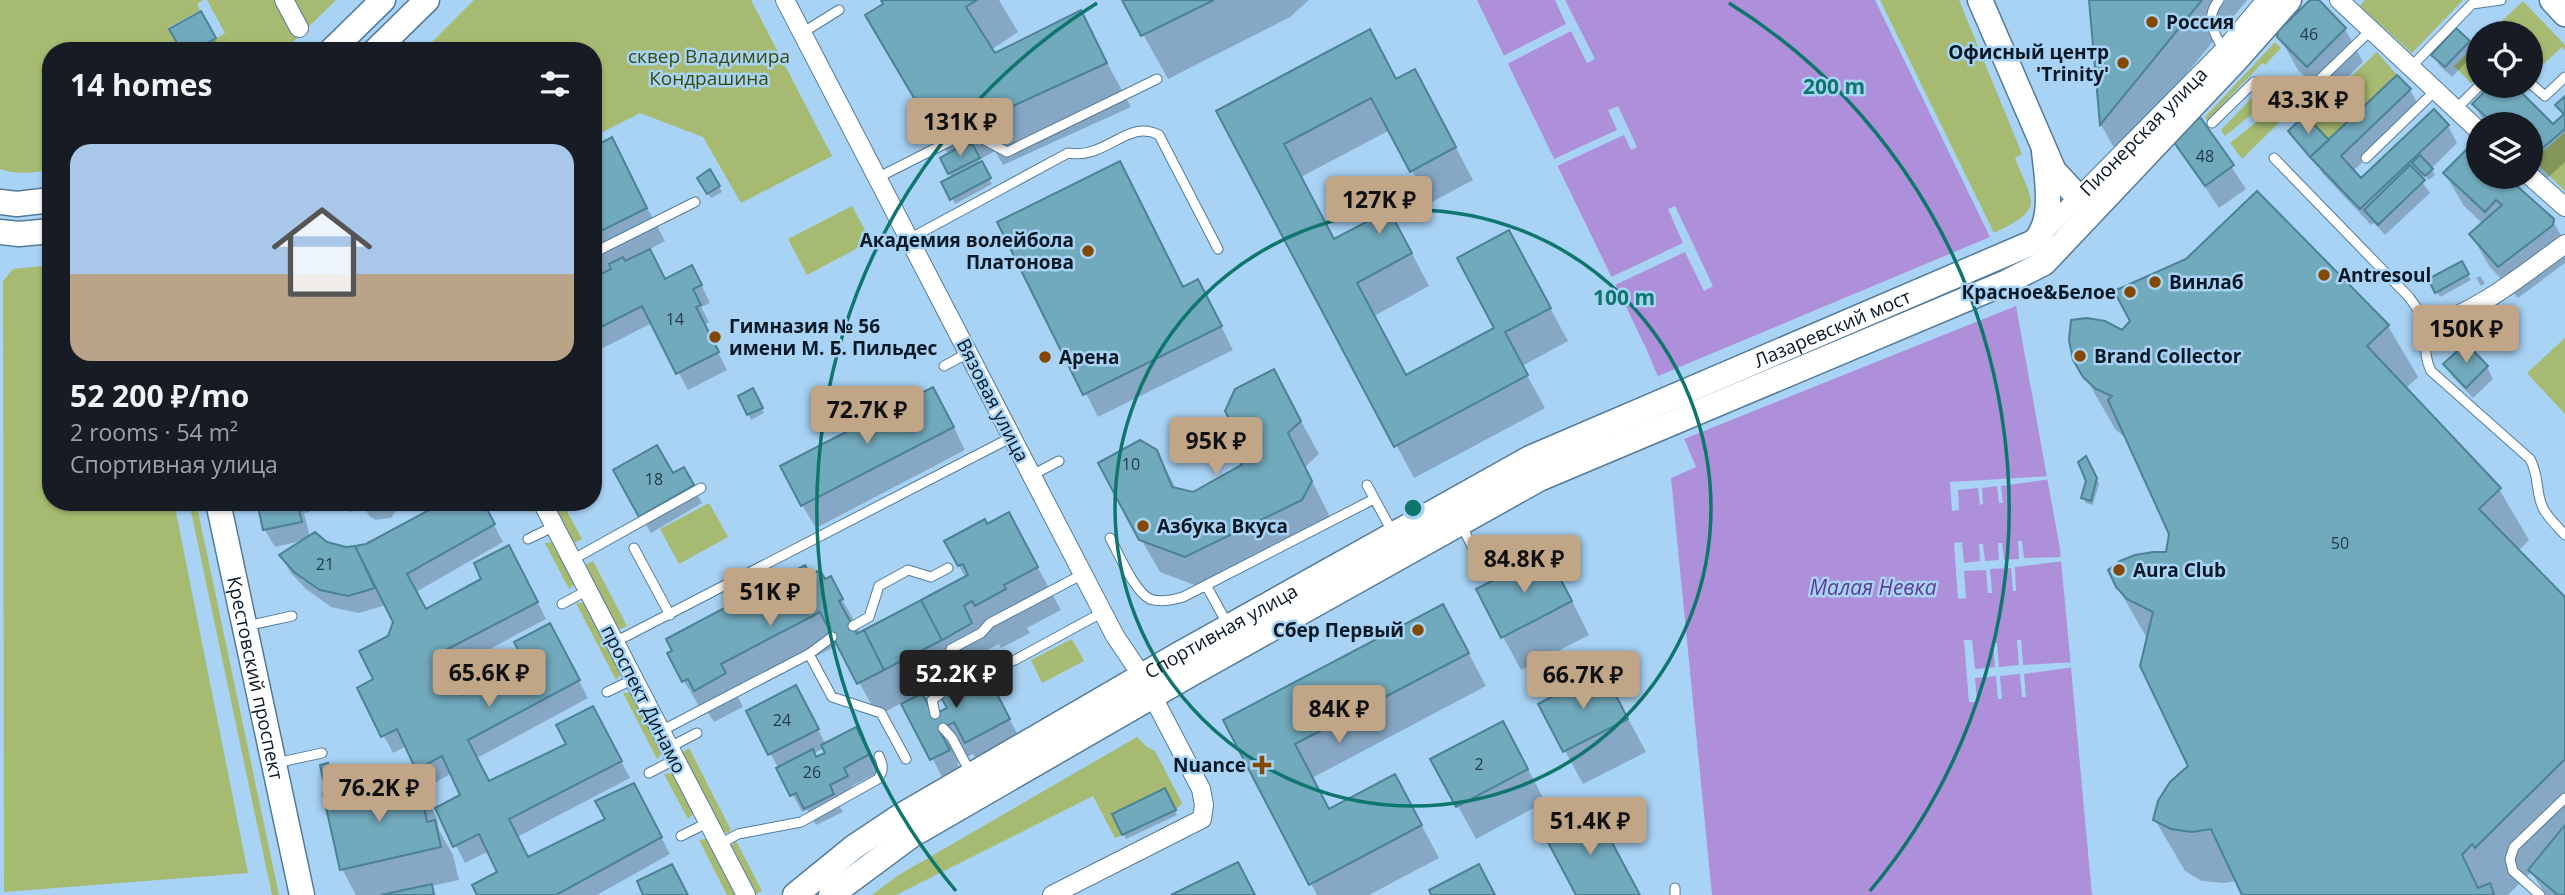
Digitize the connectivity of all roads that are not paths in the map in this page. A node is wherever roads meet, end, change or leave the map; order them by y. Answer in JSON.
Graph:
{"nodes":[{"id":1,"x":284,"y":0,"type":"edge"},
{"id":2,"x":383,"y":0,"type":"edge"},
{"id":3,"x":427,"y":0,"type":"edge"},
{"id":4,"x":785,"y":0,"type":"edge"},
{"id":5,"x":1980,"y":0,"type":"edge"},
{"id":6,"x":2219,"y":0,"type":"edge"},
{"id":7,"x":2266,"y":0,"type":"edge"},
{"id":8,"x":2289,"y":0,"type":"edge"},
{"id":9,"x":2340,"y":0,"type":"edge"},
{"id":10,"x":2501,"y":0,"type":"edge"},
{"id":11,"x":2553,"y":0,"type":"edge"},
{"id":12,"x":839,"y":10,"type":"dead end"},
{"id":13,"x":2565,"y":13,"type":"edge"},
{"id":14,"x":299,"y":28,"type":"dead end"},
{"id":15,"x":2371,"y":30,"type":"junction"},
{"id":16,"x":802,"y":33,"type":"junction"},
{"id":17,"x":340,"y":42,"type":"edge"},
{"id":18,"x":384,"y":42,"type":"edge"},
{"id":19,"x":2229,"y":56,"type":"junction"},
{"id":20,"x":2411,"y":67,"type":"junction"},
{"id":21,"x":2565,"y":78,"type":"edge"},
{"id":22,"x":1157,"y":79,"type":"dead end"},
{"id":23,"x":2436,"y":90,"type":"junction"},
{"id":24,"x":2543,"y":94,"type":"edge"},
{"id":25,"x":2467,"y":98,"type":"edge"},
{"id":26,"x":2456,"y":109,"type":"junction"},
{"id":27,"x":2466,"y":119,"type":"edge"},
{"id":28,"x":2212,"y":123,"type":"dead end"},
{"id":29,"x":2044,"y":151,"type":"junction"},
{"id":30,"x":2274,"y":158,"type":"dead end"},
{"id":31,"x":2366,"y":158,"type":"dead end"},
{"id":32,"x":877,"y":178,"type":"junction"},
{"id":33,"x":2543,"y":188,"type":"edge"},
{"id":34,"x":2078,"y":197,"type":"junction"},
{"id":35,"x":2103,"y":200,"type":"junction"},
{"id":36,"x":42,"y":201,"type":"edge"},
{"id":37,"x":0,"y":202,"type":"edge"},
{"id":38,"x":695,"y":202,"type":"dead end"},
{"id":39,"x":2565,"y":207,"type":"edge"},
{"id":40,"x":0,"y":232,"type":"edge"},
{"id":41,"x":42,"y":232,"type":"edge"},
{"id":42,"x":2042,"y":234,"type":"junction"},
{"id":43,"x":909,"y":239,"type":"junction"},
{"id":44,"x":2565,"y":244,"type":"edge"},
{"id":45,"x":602,"y":248,"type":"edge"},
{"id":46,"x":1218,"y":249,"type":"dead end"},
{"id":47,"x":2003,"y":270,"type":"junction"},
{"id":48,"x":2425,"y":328,"type":"junction"},
{"id":49,"x":968,"y":353,"type":"junction"},
{"id":50,"x":944,"y":366,"type":"dead end"},
{"id":51,"x":1667,"y":398,"type":"joint"},
{"id":52,"x":1676,"y":421,"type":"joint"},
{"id":53,"x":1012,"y":437,"type":"junction"},
{"id":54,"x":1059,"y":461,"type":"dead end"},
{"id":55,"x":1032,"y":475,"type":"junction"},
{"id":56,"x":1367,"y":485,"type":"dead end"},
{"id":57,"x":701,"y":488,"type":"dead end"},
{"id":58,"x":1374,"y":499,"type":"junction"},
{"id":59,"x":220,"y":511,"type":"edge"},
{"id":60,"x":547,"y":511,"type":"edge"},
{"id":61,"x":1460,"y":522,"type":"junction"},
{"id":62,"x":555,"y":526,"type":"junction"},
{"id":63,"x":1394,"y":534,"type":"junction"},
{"id":64,"x":2565,"y":535,"type":"edge"},
{"id":65,"x":1110,"y":538,"type":"dead end"},
{"id":66,"x":528,"y":540,"type":"dead end"},
{"id":67,"x":634,"y":548,"type":"dead end"},
{"id":68,"x":572,"y":560,"type":"junction"},
{"id":69,"x":948,"y":568,"type":"dead end"},
{"id":70,"x":1485,"y":571,"type":"dead end"},
{"id":71,"x":1083,"y":574,"type":"junction"},
{"id":72,"x":1206,"y":585,"type":"junction"},
{"id":73,"x":588,"y":590,"type":"junction"},
{"id":74,"x":562,"y":604,"type":"dead end"},
{"id":75,"x":1103,"y":612,"type":"junction"},
{"id":76,"x":670,"y":615,"type":"junction"},
{"id":77,"x":292,"y":616,"type":"dead end"},
{"id":78,"x":244,"y":626,"type":"junction"},
{"id":79,"x":853,"y":626,"type":"dead end"},
{"id":80,"x":1229,"y":627,"type":"junction"},
{"id":81,"x":832,"y":637,"type":"dead end"},
{"id":82,"x":615,"y":642,"type":"junction"},
{"id":83,"x":951,"y":649,"type":"dead end"},
{"id":84,"x":809,"y":654,"type":"junction"},
{"id":85,"x":1003,"y":664,"type":"junction"},
{"id":86,"x":985,"y":671,"type":"dead end"},
{"id":87,"x":634,"y":678,"type":"junction"},
{"id":88,"x":905,"y":684,"type":"dead end"},
{"id":89,"x":1147,"y":686,"type":"junction"},
{"id":90,"x":607,"y":692,"type":"dead end"},
{"id":91,"x":940,"y":694,"type":"dead end"},
{"id":92,"x":935,"y":714,"type":"dead end"},
{"id":93,"x":943,"y":728,"type":"dead end"},
{"id":94,"x":661,"y":731,"type":"junction"},
{"id":95,"x":697,"y":733,"type":"dead end"},
{"id":96,"x":322,"y":753,"type":"dead end"},
{"id":97,"x":673,"y":753,"type":"junction"},
{"id":98,"x":879,"y":756,"type":"dead end"},
{"id":99,"x":906,"y":759,"type":"dead end"},
{"id":100,"x":274,"y":763,"type":"junction"},
{"id":101,"x":649,"y":773,"type":"dead end"},
{"id":102,"x":972,"y":775,"type":"junction"},
{"id":103,"x":2565,"y":798,"type":"edge"},
{"id":104,"x":709,"y":822,"type":"junction"},
{"id":105,"x":681,"y":836,"type":"dead end"},
{"id":106,"x":720,"y":844,"type":"junction"},
{"id":107,"x":302,"y":895,"type":"edge"},
{"id":108,"x":747,"y":895,"type":"edge"},
{"id":109,"x":795,"y":895,"type":"edge"},
{"id":110,"x":831,"y":895,"type":"edge"},
{"id":111,"x":1052,"y":895,"type":"edge"},
{"id":112,"x":2540,"y":895,"type":"edge"}],
"edges":[{"from":1,"to":14,"type":"street"},
{"from":2,"to":17,"type":"street"},
{"from":3,"to":18,"type":"street"},
{"from":4,"to":16,"type":"street","name":"Вязовая улица"},
{"from":5,"to":29,"type":"street"},
{"from":6,"to":19,"type":"lane"},
{"from":7,"to":19,"type":"street","name":"Пионерская улица"},
{"from":8,"to":19,"type":"street","name":"Пионерская улица"},
{"from":9,"to":15,"type":"street"},
{"from":10,"to":20,"type":"lane"},
{"from":11,"to":13,"type":"street"},
{"from":12,"to":16,"type":"lane"},
{"from":15,"to":20,"type":"street"},
{"from":15,"to":28,"type":"lane"},
{"from":16,"to":32,"type":"street","name":"Вязовая улица"},
{"from":19,"to":34,"type":"street","name":"Пионерская улица"},
{"from":19,"to":35,"type":"street","name":"Пионерская улица"},
{"from":20,"to":23,"type":"street"},
{"from":21,"to":24,"type":"lane"},
{"from":22,"to":32,"type":"lane"},
{"from":23,"to":26,"type":"street"},
{"from":23,"to":31,"type":"lane"},
{"from":25,"to":26,"type":"lane"},
{"from":26,"to":27,"type":"street"},
{"from":29,"to":34,"type":"street"},
{"from":29,"to":42,"type":"street"},
{"from":30,"to":48,"type":"lane"},
{"from":32,"to":43,"type":"street","name":"Вязовая улица"},
{"from":33,"to":39,"type":"street"},
{"from":34,"to":35,"type":"street","name":"Пионерская улица"},
{"from":34,"to":42,"type":"street"},
{"from":35,"to":47,"type":"street"},
{"from":36,"to":37,"type":"street"},
{"from":38,"to":45,"type":"lane"},
{"from":40,"to":41,"type":"street"},
{"from":42,"to":47,"type":"street"},
{"from":43,"to":46,"type":"lane"},
{"from":43,"to":49,"type":"street","name":"Вязовая улица"},
{"from":44,"to":48,"type":"street"},
{"from":47,"to":51,"type":"street","name":"Лазаревский мост"},
{"from":47,"to":52,"type":"street","name":"Лазаревский мост"},
{"from":48,"to":64,"type":"lane"},
{"from":49,"to":50,"type":"lane"},
{"from":49,"to":53,"type":"street","name":"Вязовая улица"},
{"from":51,"to":63,"type":"street","name":"Спортивная улица"},
{"from":52,"to":61,"type":"street","name":"Спортивная улица"},
{"from":53,"to":55,"type":"street","name":"Вязовая улица"},
{"from":53,"to":76,"type":"lane"},
{"from":54,"to":55,"type":"lane"},
{"from":55,"to":71,"type":"street","name":"Вязовая улица"},
{"from":56,"to":58,"type":"lane"},
{"from":57,"to":68,"type":"lane"},
{"from":58,"to":63,"type":"lane"},
{"from":58,"to":72,"type":"lane"},
{"from":59,"to":78,"type":"street","name":"Крестовский проспект"},
{"from":60,"to":62,"type":"street","name":"проспект Динамо"},
{"from":61,"to":70,"type":"lane"},
{"from":61,"to":89,"type":"street","name":"Спортивная улица"},
{"from":62,"to":66,"type":"lane"},
{"from":62,"to":68,"type":"street","name":"проспект Динамо"},
{"from":63,"to":80,"type":"street","name":"Спортивная улица"},
{"from":65,"to":72,"type":"lane"},
{"from":67,"to":76,"type":"lane"},
{"from":68,"to":73,"type":"street","name":"проспект Динамо"},
{"from":69,"to":79,"type":"lane"},
{"from":71,"to":75,"type":"street","name":"Вязовая улица"},
{"from":71,"to":83,"type":"lane"},
{"from":72,"to":80,"type":"lane"},
{"from":73,"to":74,"type":"lane"},
{"from":73,"to":82,"type":"street","name":"проспект Динамо"},
{"from":75,"to":85,"type":"lane"},
{"from":75,"to":89,"type":"street","name":"Вязовая улица"},
{"from":76,"to":82,"type":"lane"},
{"from":77,"to":78,"type":"lane"},
{"from":78,"to":100,"type":"street","name":"Крестовский проспект"},
{"from":80,"to":89,"type":"street","name":"Спортивная улица"},
{"from":81,"to":84,"type":"lane"},
{"from":82,"to":87,"type":"street","name":"проспект Динамо"},
{"from":84,"to":94,"type":"lane"},
{"from":84,"to":99,"type":"lane"},
{"from":85,"to":86,"type":"lane"},
{"from":85,"to":88,"type":"lane"},
{"from":87,"to":90,"type":"lane"},
{"from":87,"to":94,"type":"street","name":"проспект Динамо"},
{"from":89,"to":102,"type":"street","name":"Спортивная улица"},
{"from":89,"to":110,"type":"street","name":"Спортивная улица"},
{"from":89,"to":111,"type":"street","name":"Спортивная улица"},
{"from":91,"to":92,"type":"lane"},
{"from":93,"to":102,"type":"lane"},
{"from":94,"to":97,"type":"street","name":"проспект Динамо"},
{"from":95,"to":97,"type":"lane"},
{"from":96,"to":100,"type":"lane"},
{"from":97,"to":101,"type":"lane"},
{"from":97,"to":104,"type":"street","name":"проспект Динамо"},
{"from":98,"to":106,"type":"lane"},
{"from":100,"to":107,"type":"street","name":"Крестовский проспект"},
{"from":102,"to":109,"type":"street","name":"Спортивная улица"},
{"from":103,"to":112,"type":"lane"},
{"from":104,"to":105,"type":"lane"},
{"from":104,"to":106,"type":"street","name":"проспект Динамо"},
{"from":106,"to":108,"type":"street","name":"проспект Динамо"}]}
